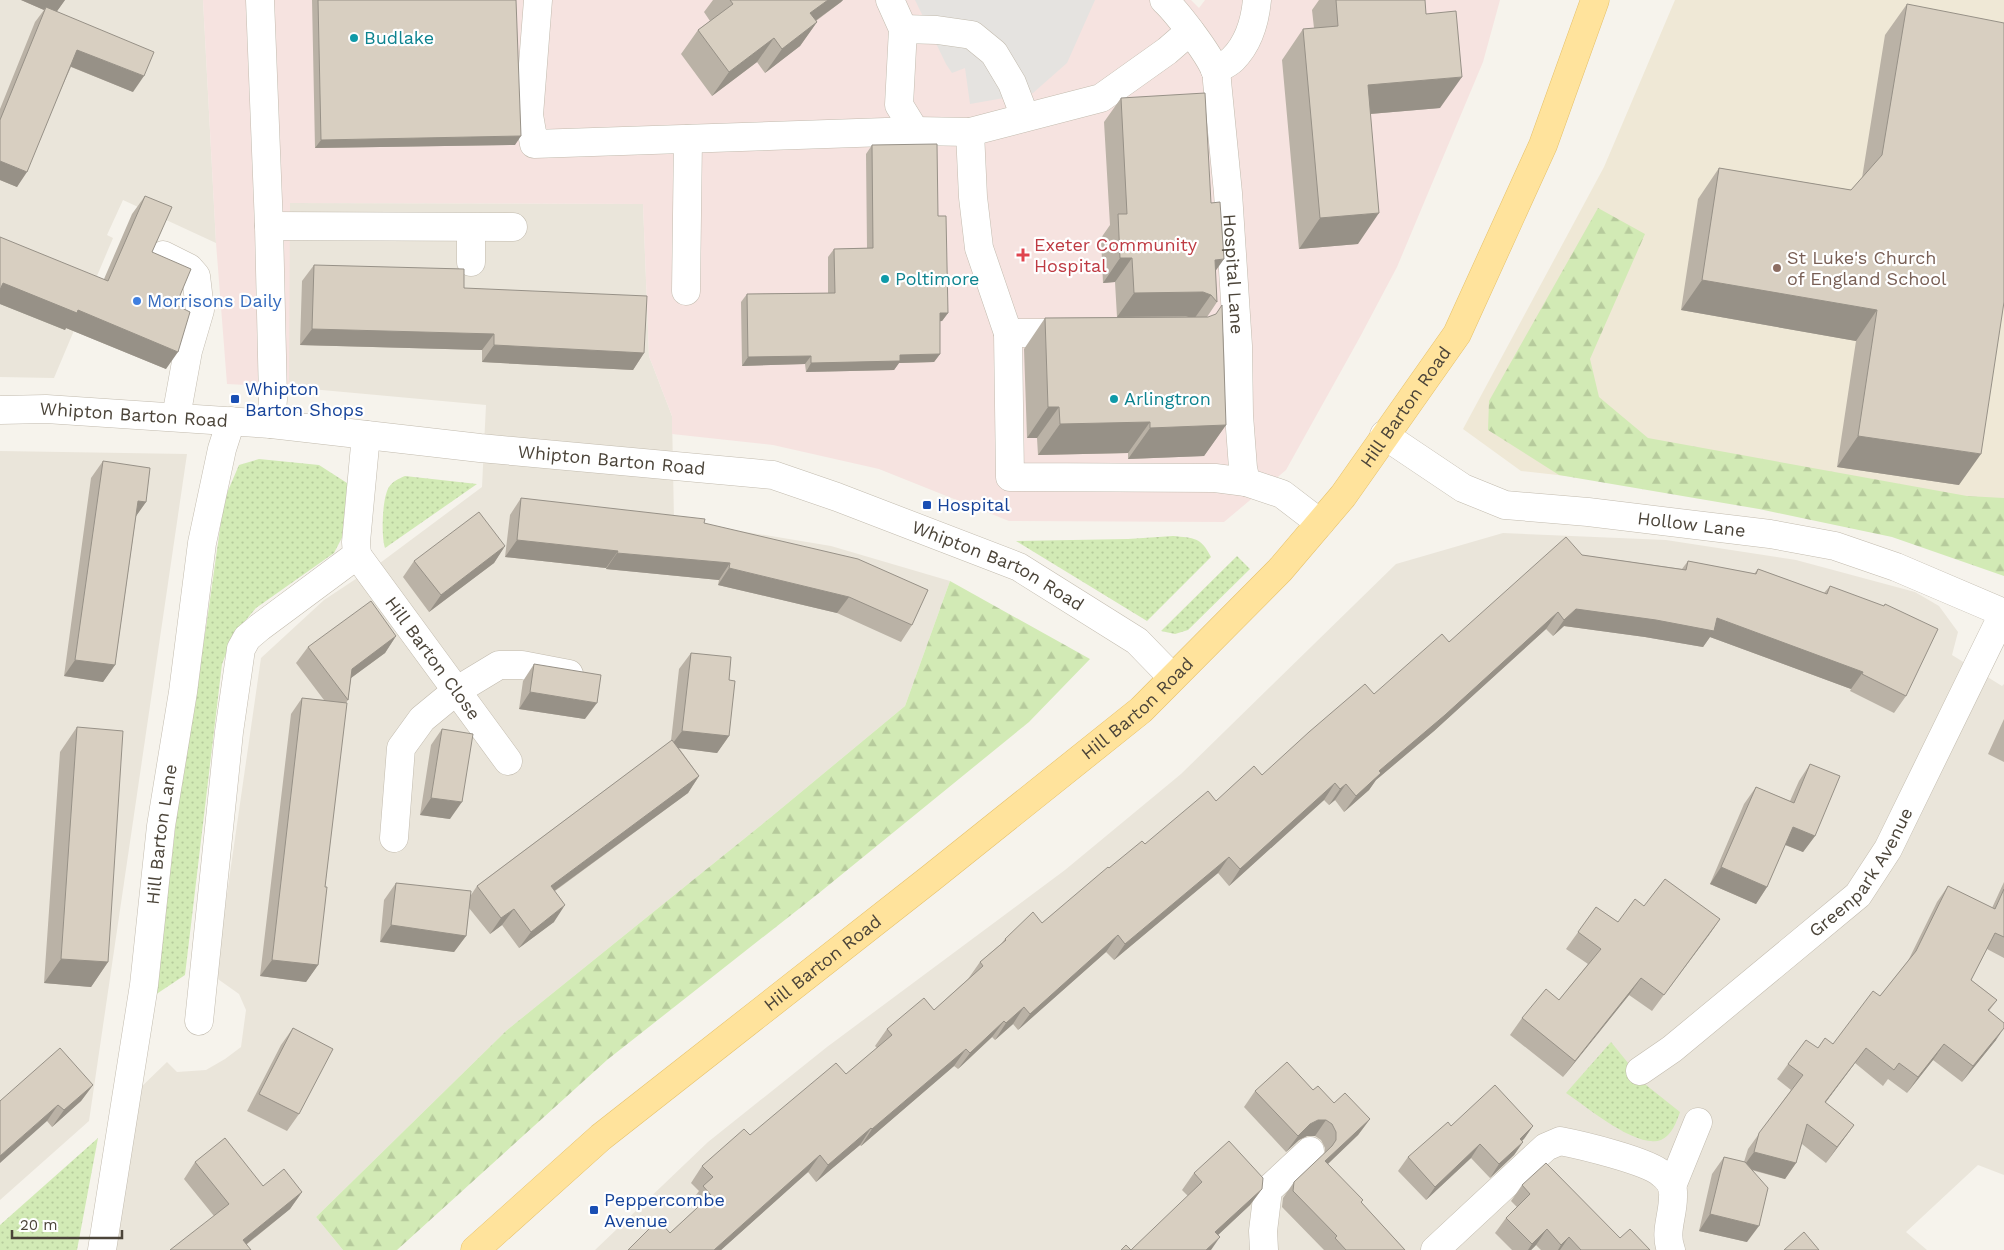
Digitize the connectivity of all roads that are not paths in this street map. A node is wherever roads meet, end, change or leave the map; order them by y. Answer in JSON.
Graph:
{"nodes":[{"id":1,"x":260,"y":0,"type":"edge"},
{"id":2,"x":538,"y":0,"type":"edge"},
{"id":3,"x":890,"y":0,"type":"edge"},
{"id":4,"x":1164,"y":0,"type":"edge"},
{"id":5,"x":1257,"y":0,"type":"edge"},
{"id":6,"x":1595,"y":0,"type":"edge"},
{"id":7,"x":903,"y":29,"type":"junction"},
{"id":8,"x":1190,"y":31,"type":"junction"},
{"id":9,"x":1215,"y":70,"type":"junction"},
{"id":10,"x":1025,"y":117,"type":"junction"},
{"id":11,"x":915,"y":131,"type":"junction"},
{"id":12,"x":970,"y":132,"type":"junction"},
{"id":13,"x":688,"y":139,"type":"junction"},
{"id":14,"x":269,"y":226,"type":"junction"},
{"id":15,"x":514,"y":227,"type":"dead end"},
{"id":16,"x":470,"y":228,"type":"junction"},
{"id":17,"x":163,"y":255,"type":"edge"},
{"id":18,"x":471,"y":262,"type":"dead end"},
{"id":19,"x":686,"y":290,"type":"dead end"},
{"id":20,"x":1008,"y":333,"type":"junction"},
{"id":21,"x":1097,"y":333,"type":"edge"},
{"id":22,"x":0,"y":410,"type":"edge"},
{"id":23,"x":176,"y":417,"type":"junction"},
{"id":24,"x":231,"y":421,"type":"junction"},
{"id":25,"x":271,"y":424,"type":"junction"},
{"id":26,"x":366,"y":435,"type":"junction"},
{"id":27,"x":1384,"y":435,"type":"junction"},
{"id":28,"x":1246,"y":482,"type":"junction"},
{"id":29,"x":1320,"y":522,"type":"junction"},
{"id":30,"x":357,"y":555,"type":"junction"},
{"id":31,"x":2004,"y":612,"type":"edge"},
{"id":32,"x":581,"y":676,"type":"edge"},
{"id":33,"x":1172,"y":677,"type":"junction"},
{"id":34,"x":456,"y":691,"type":"junction"},
{"id":35,"x":508,"y":761,"type":"dead end"},
{"id":36,"x":394,"y":838,"type":"dead end"},
{"id":37,"x":198,"y":1021,"type":"dead end"},
{"id":38,"x":1640,"y":1071,"type":"dead end"},
{"id":39,"x":1698,"y":1122,"type":"dead end"},
{"id":40,"x":1310,"y":1151,"type":"dead end"},
{"id":41,"x":1672,"y":1186,"type":"junction"},
{"id":42,"x":102,"y":1250,"type":"edge"},
{"id":43,"x":475,"y":1250,"type":"edge"},
{"id":44,"x":1264,"y":1250,"type":"edge"},
{"id":45,"x":1435,"y":1250,"type":"edge"},
{"id":46,"x":1671,"y":1250,"type":"edge"}],
"edges":[{"from":1,"to":14,"type":"street"},
{"from":2,"to":13,"type":"street"},
{"from":3,"to":7,"type":"street"},
{"from":4,"to":8,"type":"street","name":"Hospital Lane"},
{"from":5,"to":9,"type":"street"},
{"from":6,"to":27,"type":"main road","name":"Hill Barton Road"},
{"from":7,"to":10,"type":"street"},
{"from":7,"to":11,"type":"street"},
{"from":8,"to":9,"type":"street","name":"Hospital Lane"},
{"from":8,"to":10,"type":"street"},
{"from":9,"to":28,"type":"street","name":"Hospital Lane"},
{"from":10,"to":12,"type":"street"},
{"from":11,"to":12,"type":"street"},
{"from":11,"to":13,"type":"street"},
{"from":12,"to":20,"type":"street"},
{"from":13,"to":19,"type":"street"},
{"from":14,"to":16,"type":"street"},
{"from":14,"to":25,"type":"street"},
{"from":15,"to":16,"type":"street"},
{"from":16,"to":18,"type":"street"},
{"from":17,"to":23,"type":"street"},
{"from":20,"to":21,"type":"street"},
{"from":20,"to":28,"type":"street"},
{"from":22,"to":23,"type":"street","name":"Whipton Barton Road"},
{"from":23,"to":24,"type":"street","name":"Whipton Barton Road"},
{"from":24,"to":25,"type":"street","name":"Whipton Barton Road"},
{"from":24,"to":42,"type":"street","name":"Hill Barton Lane"},
{"from":25,"to":26,"type":"street","name":"Whipton Barton Road"},
{"from":26,"to":30,"type":"street"},
{"from":26,"to":33,"type":"street","name":"Whipton Barton Road"},
{"from":27,"to":29,"type":"main road","name":"Hill Barton Road"},
{"from":27,"to":31,"type":"street","name":"Hollow Lane"},
{"from":28,"to":29,"type":"street"},
{"from":29,"to":33,"type":"main road","name":"Hill Barton Road"},
{"from":30,"to":34,"type":"street","name":"Hill Barton Close"},
{"from":30,"to":37,"type":"street"},
{"from":31,"to":38,"type":"street","name":"Greenpark Avenue"},
{"from":32,"to":34,"type":"street"},
{"from":33,"to":43,"type":"main road","name":"Hill Barton Road"},
{"from":34,"to":35,"type":"street","name":"Hill Barton Close"},
{"from":34,"to":36,"type":"street"},
{"from":39,"to":41,"type":"street"},
{"from":40,"to":44,"type":"street"},
{"from":41,"to":45,"type":"street"},
{"from":41,"to":46,"type":"street"}]}
